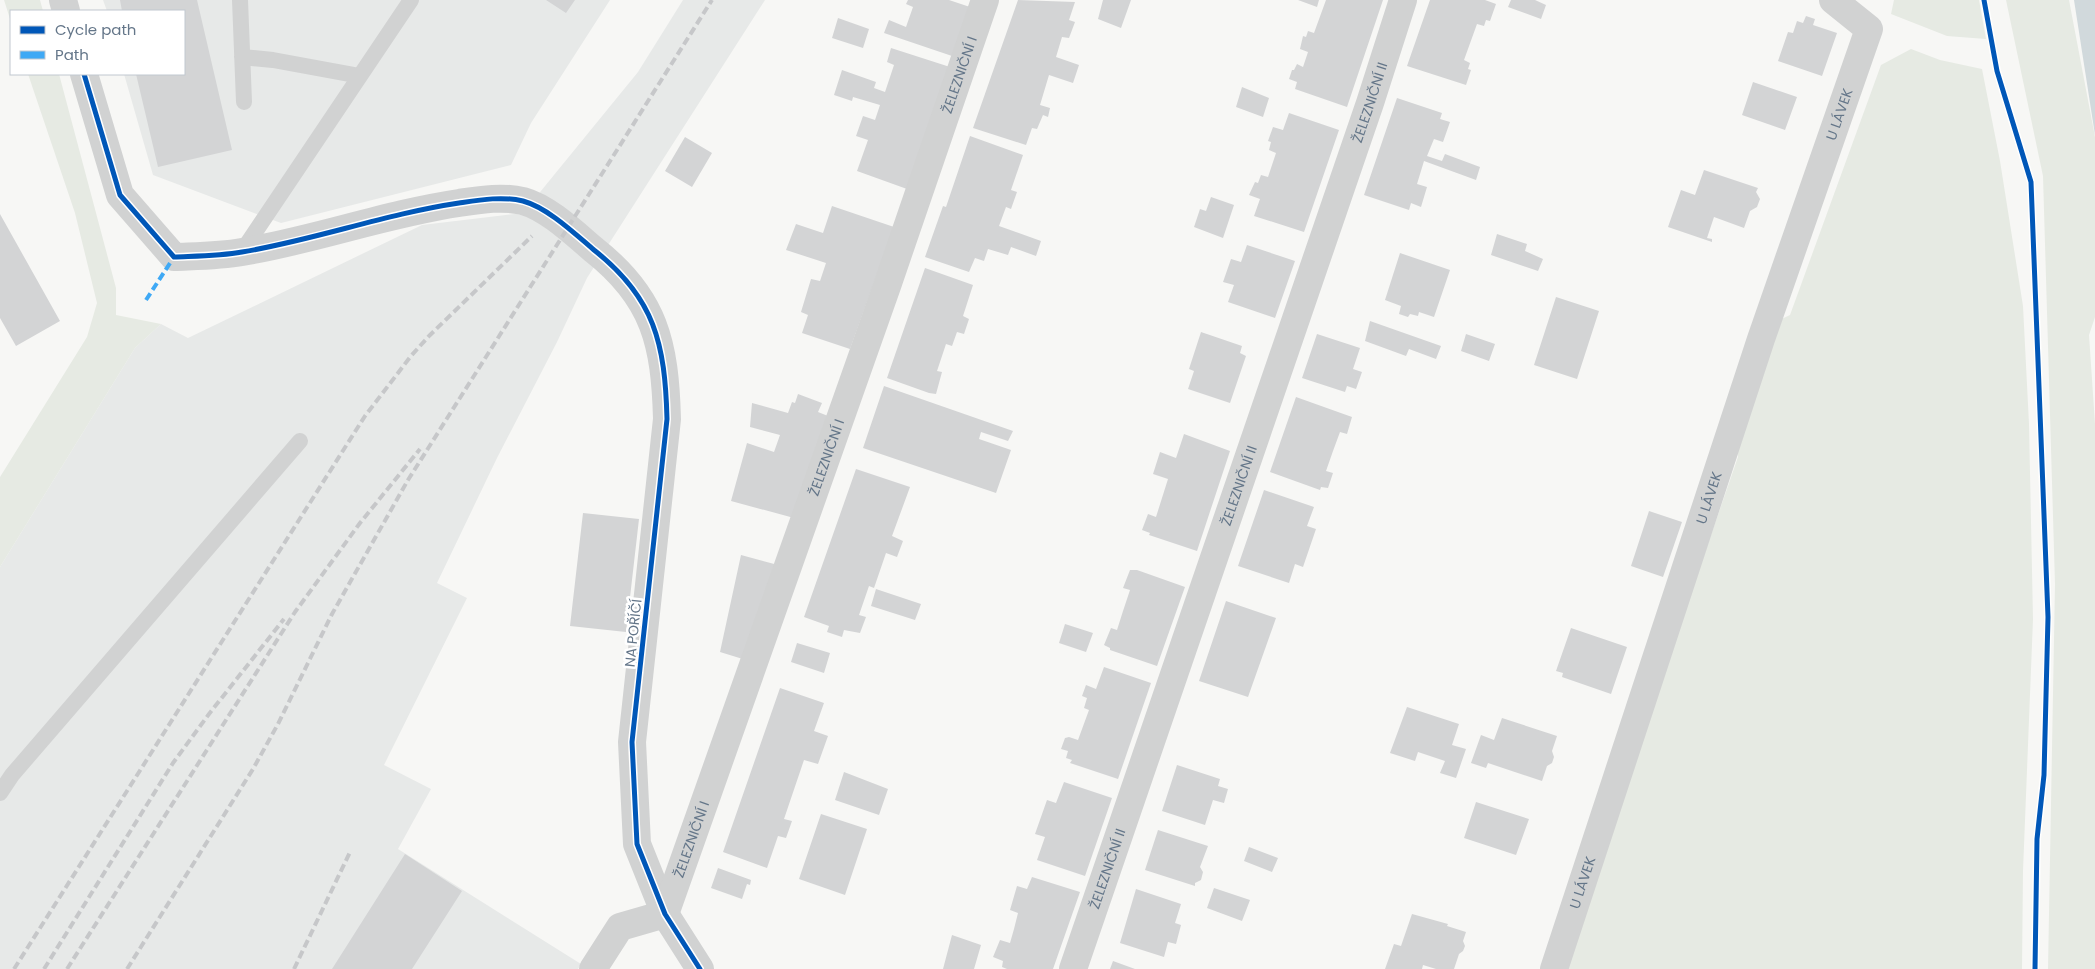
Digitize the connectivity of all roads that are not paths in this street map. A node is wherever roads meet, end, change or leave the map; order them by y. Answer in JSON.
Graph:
{"nodes":[{"id":1,"x":240,"y":0,"type":"edge"},
{"id":2,"x":411,"y":0,"type":"edge"},
{"id":3,"x":985,"y":0,"type":"edge"},
{"id":4,"x":1403,"y":0,"type":"edge"},
{"id":5,"x":1832,"y":0,"type":"edge"},
{"id":6,"x":242,"y":57,"type":"junction"},
{"id":7,"x":84,"y":75,"type":"edge"},
{"id":8,"x":360,"y":76,"type":"junction"},
{"id":9,"x":244,"y":102,"type":"dead end"},
{"id":10,"x":241,"y":252,"type":"junction"},
{"id":11,"x":300,"y":441,"type":"dead end"},
{"id":12,"x":0,"y":793,"type":"edge"},
{"id":13,"x":665,"y":914,"type":"junction"},
{"id":14,"x":594,"y":969,"type":"edge"},
{"id":15,"x":700,"y":969,"type":"edge"},
{"id":16,"x":1073,"y":969,"type":"edge"},
{"id":17,"x":1554,"y":969,"type":"edge"}],
"edges":[{"from":1,"to":6,"type":"lane"},
{"from":2,"to":8,"type":"lane"},
{"from":3,"to":13,"type":"street","name":"ŽELEZNIČNÍ I"},
{"from":4,"to":16,"type":"street","name":"ŽELEZNIČNÍ II"},
{"from":5,"to":17,"type":"street","name":"U LÁVEK"},
{"from":6,"to":8,"type":"lane"},
{"from":6,"to":9,"type":"lane"},
{"from":7,"to":10,"type":"street","name":"NA POŘÍČÍ"},
{"from":8,"to":10,"type":"lane"},
{"from":10,"to":13,"type":"street","name":"NA POŘÍČÍ"},
{"from":11,"to":12,"type":"lane"},
{"from":13,"to":14,"type":"street"},
{"from":13,"to":15,"type":"street","name":"NA POŘÍČÍ"}]}
